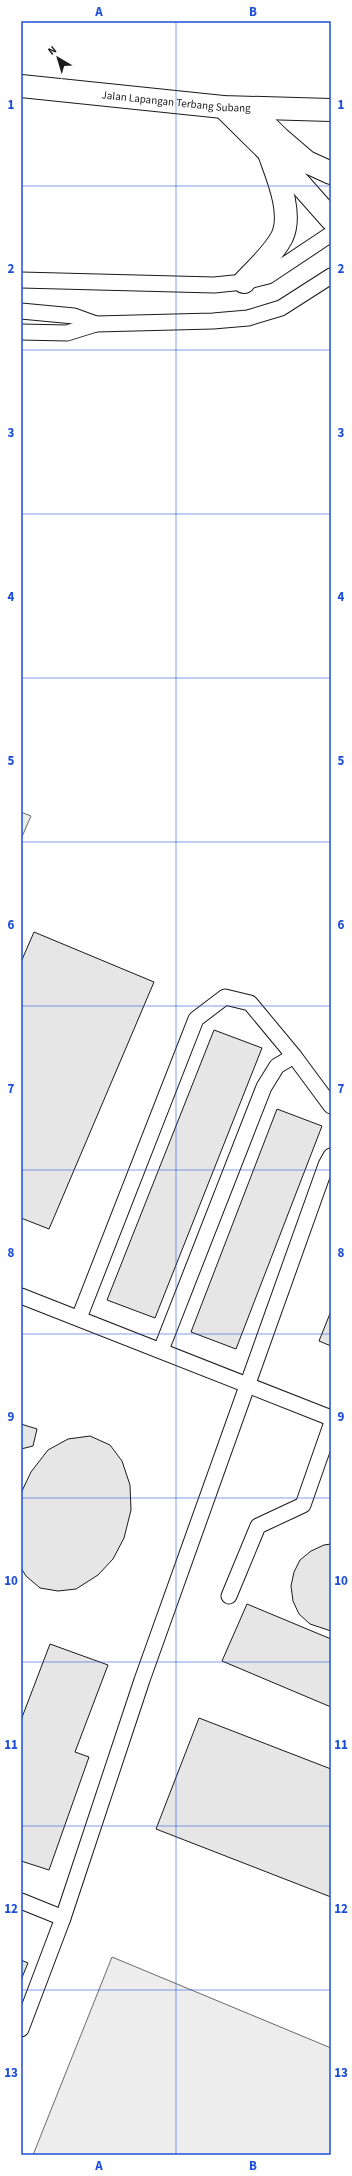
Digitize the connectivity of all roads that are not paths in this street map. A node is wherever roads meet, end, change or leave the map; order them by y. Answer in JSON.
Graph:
{"nodes":[{"id":1,"x":21,"y":86,"type":"edge"},
{"id":2,"x":223,"y":107,"type":"junction"},
{"id":3,"x":248,"y":108,"type":"junction"},
{"id":4,"x":331,"y":110,"type":"edge"},
{"id":5,"x":268,"y":150,"type":"junction"},
{"id":6,"x":331,"y":173,"type":"edge"},
{"id":7,"x":331,"y":219,"type":"edge"},
{"id":8,"x":331,"y":234,"type":"edge"},
{"id":9,"x":331,"y":276,"type":"edge"},
{"id":10,"x":23,"y":281,"type":"edge"},
{"id":11,"x":244,"y":282,"type":"junction"},
{"id":12,"x":21,"y":311,"type":"edge"},
{"id":13,"x":96,"y":324,"type":"junction"},
{"id":14,"x":21,"y":332,"type":"edge"},
{"id":15,"x":294,"y":1056,"type":"junction"},
{"id":16,"x":331,"y":1106,"type":"edge"},
{"id":17,"x":331,"y":1156,"type":"edge"},
{"id":18,"x":21,"y":1296,"type":"edge"},
{"id":19,"x":79,"y":1318,"type":"junction"},
{"id":20,"x":161,"y":1350,"type":"junction"},
{"id":21,"x":248,"y":1384,"type":"junction"},
{"id":22,"x":331,"y":1418,"type":"edge"},
{"id":23,"x":331,"y":1425,"type":"edge"},
{"id":24,"x":229,"y":1596,"type":"dead end"},
{"id":25,"x":21,"y":1901,"type":"edge"},
{"id":26,"x":63,"y":1918,"type":"junction"},
{"id":27,"x":21,"y":2029,"type":"edge"}],
"edges":[{"from":1,"to":2,"type":"main road","name":"Jalan Lapangan Terbang Subang"},
{"from":2,"to":3,"type":"main road","name":"Jalan Lapangan Terbang Subang"},
{"from":2,"to":5,"type":"main road"},
{"from":3,"to":4,"type":"main road","name":"Jalan Lapangan Terbang Subang"},
{"from":3,"to":6,"type":"main road"},
{"from":5,"to":7,"type":"main road"},
{"from":5,"to":11,"type":"main road"},
{"from":8,"to":11,"type":"lane"},
{"from":9,"to":13,"type":"lane"},
{"from":10,"to":11,"type":"lane"},
{"from":12,"to":13,"type":"lane"},
{"from":13,"to":14,"type":"lane"},
{"from":15,"to":16,"type":"lane"},
{"from":15,"to":19,"type":"lane"},
{"from":15,"to":20,"type":"lane"},
{"from":17,"to":21,"type":"lane"},
{"from":18,"to":19,"type":"lane"},
{"from":19,"to":20,"type":"lane"},
{"from":20,"to":21,"type":"lane"},
{"from":21,"to":22,"type":"lane"},
{"from":21,"to":26,"type":"lane"},
{"from":23,"to":24,"type":"lane"},
{"from":25,"to":26,"type":"lane"},
{"from":26,"to":27,"type":"lane"}]}
